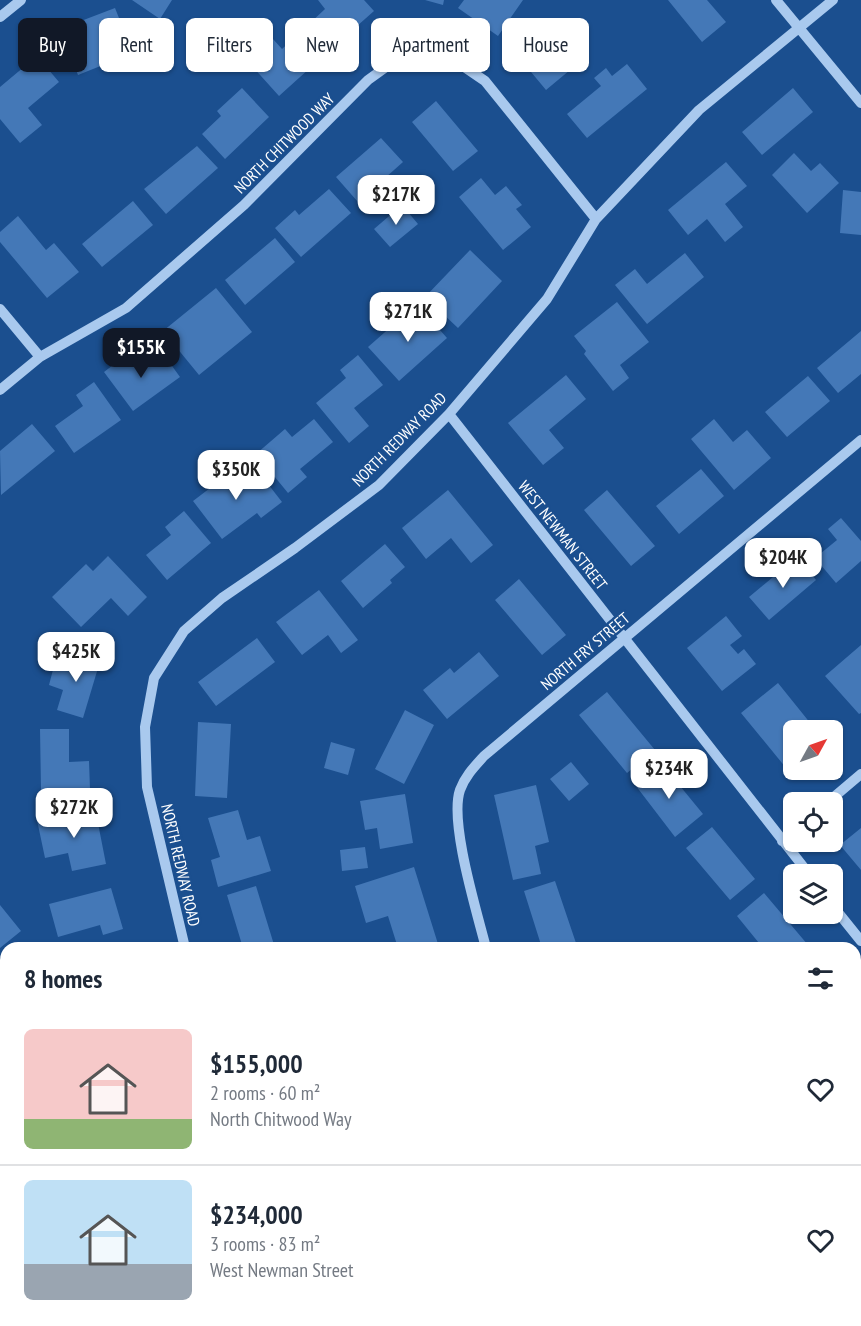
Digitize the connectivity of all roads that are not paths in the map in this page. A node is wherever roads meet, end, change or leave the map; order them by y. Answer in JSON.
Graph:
{"nodes":[{"id":1,"x":21,"y":0,"type":"edge"},
{"id":2,"x":776,"y":0,"type":"edge"},
{"id":3,"x":833,"y":0,"type":"edge"},
{"id":4,"x":0,"y":17,"type":"edge"},
{"id":5,"x":799,"y":28,"type":"junction"},
{"id":6,"x":861,"y":103,"type":"edge"},
{"id":7,"x":596,"y":219,"type":"junction"},
{"id":8,"x":0,"y":309,"type":"edge"},
{"id":9,"x":40,"y":357,"type":"junction"},
{"id":10,"x":0,"y":390,"type":"edge"},
{"id":11,"x":449,"y":414,"type":"junction"},
{"id":12,"x":861,"y":440,"type":"edge"},
{"id":13,"x":625,"y":638,"type":"junction"},
{"id":14,"x":861,"y":774,"type":"edge"},
{"id":15,"x":840,"y":792,"type":"edge"},
{"id":16,"x":782,"y":841,"type":"joint"},
{"id":17,"x":801,"y":864,"type":"edge"},
{"id":18,"x":843,"y":919,"type":"edge"},
{"id":19,"x":861,"y":941,"type":"edge"},
{"id":20,"x":184,"y":942,"type":"edge"},
{"id":21,"x":485,"y":942,"type":"edge"}],
"edges":[{"from":1,"to":4,"type":"street"},
{"from":2,"to":5,"type":"street"},
{"from":3,"to":5,"type":"street","name":"NORTH REDWAY ROAD"},
{"from":5,"to":6,"type":"street"},
{"from":5,"to":7,"type":"street","name":"NORTH REDWAY ROAD"},
{"from":7,"to":9,"type":"street","name":"NORTH CHITWOOD WAY"},
{"from":7,"to":11,"type":"street","name":"NORTH REDWAY ROAD"},
{"from":8,"to":9,"type":"street"},
{"from":9,"to":10,"type":"street","name":"NORTH CHITWOOD WAY"},
{"from":11,"to":13,"type":"street","name":"WEST NEWMAN STREET"},
{"from":11,"to":20,"type":"street","name":"NORTH REDWAY ROAD"},
{"from":12,"to":13,"type":"street","name":"NORTH FRY STREET"},
{"from":13,"to":16,"type":"street","name":"WEST NEWMAN STREET"},
{"from":13,"to":21,"type":"street","name":"NORTH FRY STREET"},
{"from":14,"to":15,"type":"street"},
{"from":16,"to":17,"type":"street","name":"WEST NEWMAN STREET"},
{"from":18,"to":19,"type":"street"}]}
